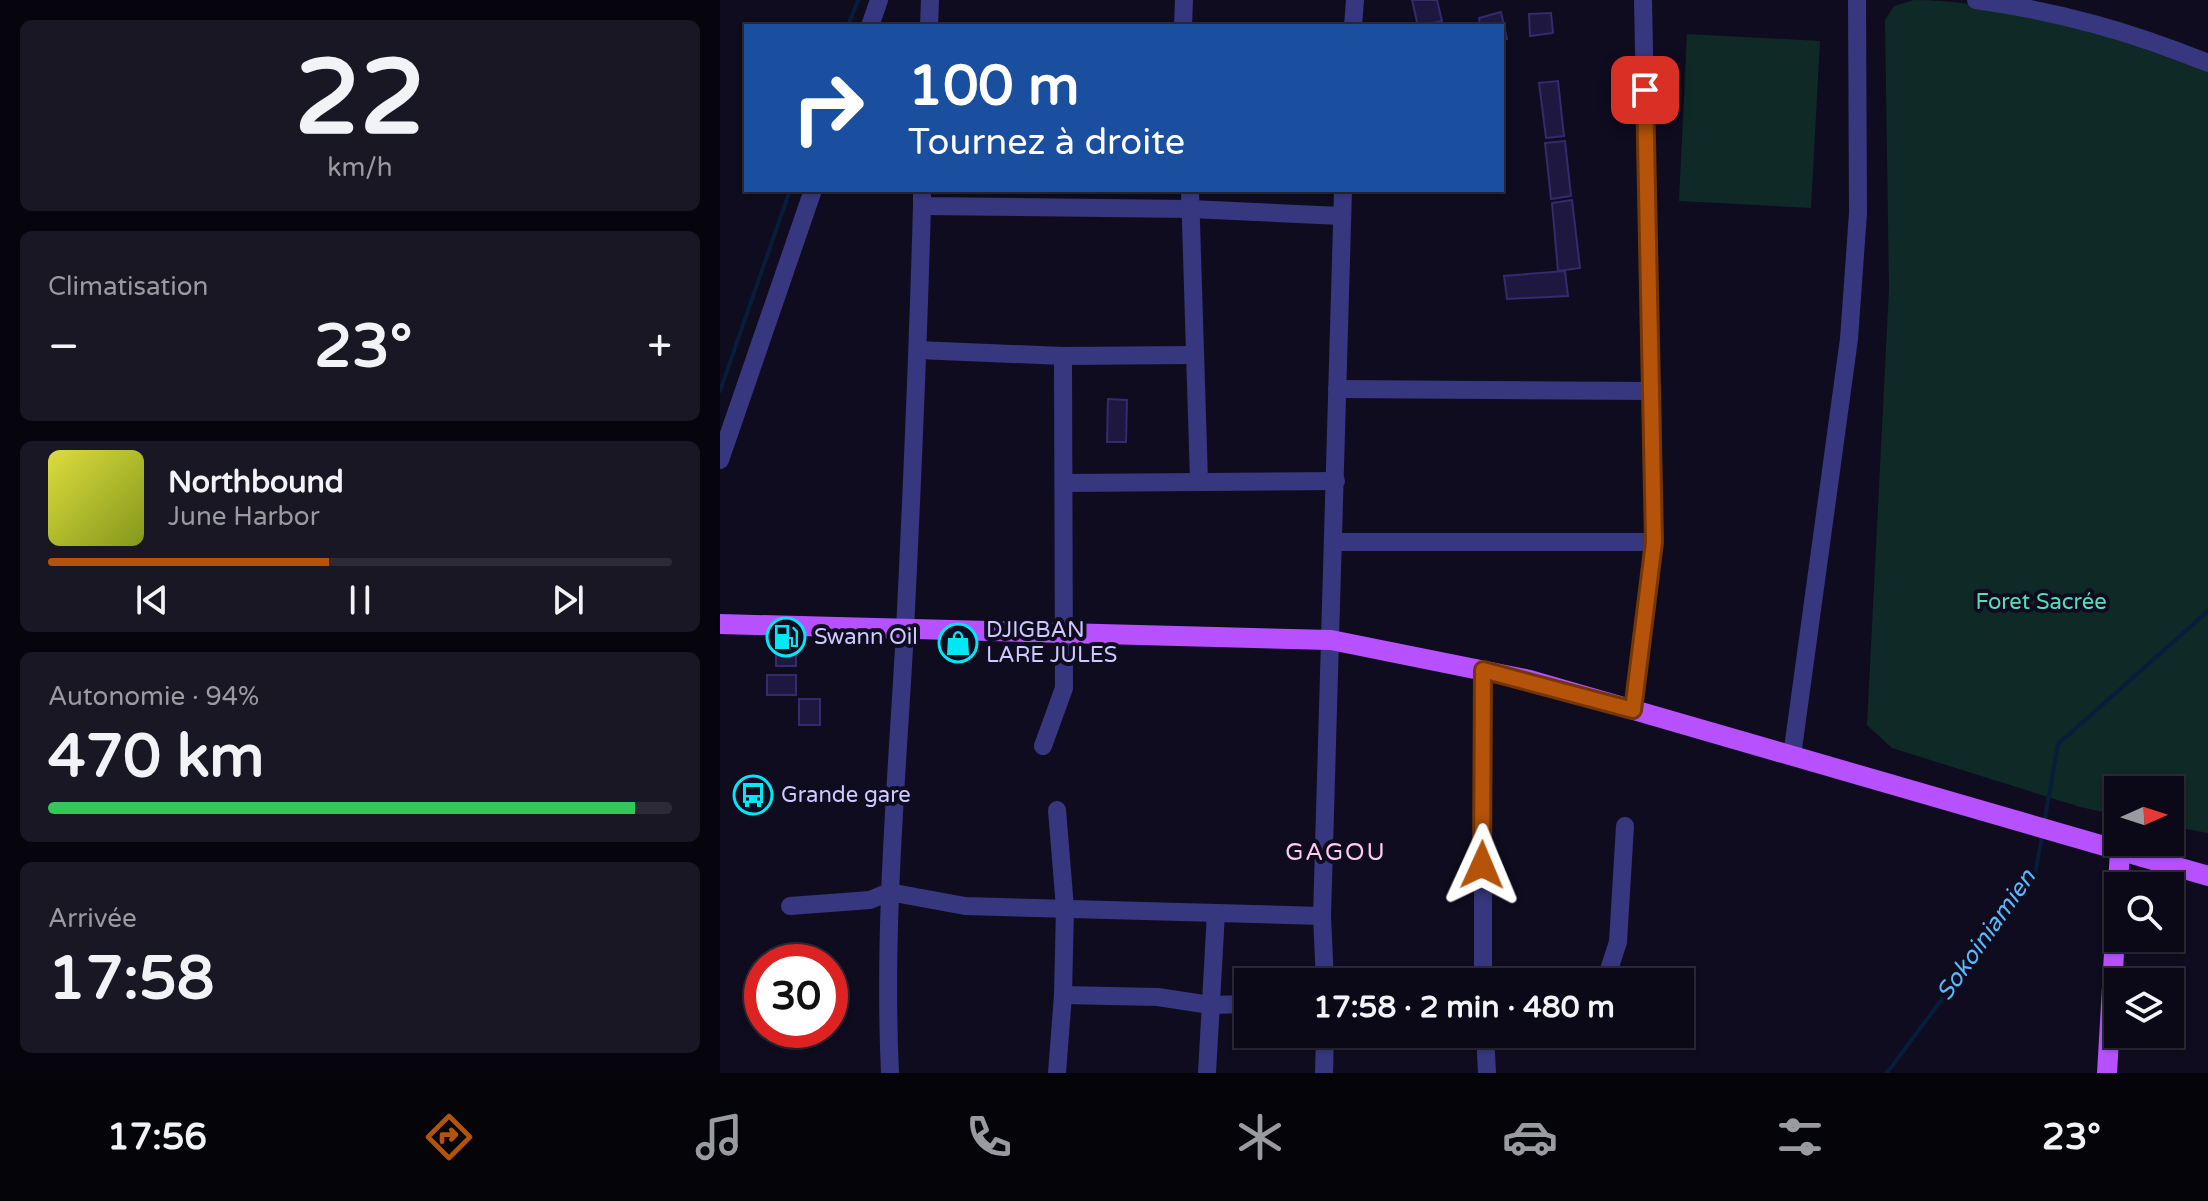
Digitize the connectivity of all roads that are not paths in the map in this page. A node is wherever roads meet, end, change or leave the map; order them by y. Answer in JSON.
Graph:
{"nodes":[{"id":1,"x":879,"y":0,"type":"edge"},
{"id":2,"x":930,"y":0,"type":"edge"},
{"id":3,"x":1184,"y":0,"type":"edge"},
{"id":4,"x":1355,"y":0,"type":"edge"},
{"id":5,"x":1643,"y":0,"type":"edge"},
{"id":6,"x":1857,"y":0,"type":"edge"},
{"id":7,"x":1976,"y":0,"type":"edge"},
{"id":8,"x":871,"y":24,"type":"edge"},
{"id":9,"x":929,"y":24,"type":"edge"},
{"id":10,"x":1183,"y":24,"type":"edge"},
{"id":11,"x":1353,"y":24,"type":"edge"},
{"id":12,"x":2208,"y":63,"type":"edge"},
{"id":13,"x":812,"y":192,"type":"edge"},
{"id":14,"x":1190,"y":192,"type":"edge"},
{"id":15,"x":1343,"y":192,"type":"edge"},
{"id":16,"x":922,"y":198,"type":"edge"},
{"id":17,"x":1191,"y":209,"type":"junction"},
{"id":18,"x":1341,"y":216,"type":"junction"},
{"id":19,"x":918,"y":350,"type":"junction"},
{"id":20,"x":1193,"y":355,"type":"junction"},
{"id":21,"x":1063,"y":356,"type":"junction"},
{"id":22,"x":1337,"y":389,"type":"junction"},
{"id":23,"x":1650,"y":391,"type":"junction"},
{"id":24,"x":720,"y":460,"type":"edge"},
{"id":25,"x":1199,"y":481,"type":"junction"},
{"id":26,"x":1336,"y":481,"type":"junction"},
{"id":27,"x":1064,"y":483,"type":"junction"},
{"id":28,"x":1334,"y":542,"type":"junction"},
{"id":29,"x":1654,"y":542,"type":"junction"},
{"id":30,"x":720,"y":624,"type":"edge"},
{"id":31,"x":905,"y":630,"type":"junction"},
{"id":32,"x":1067,"y":635,"type":"junction"},
{"id":33,"x":1331,"y":640,"type":"junction"},
{"id":34,"x":1483,"y":670,"type":"junction"},
{"id":35,"x":1633,"y":710,"type":"junction"},
{"id":36,"x":1043,"y":746,"type":"dead end"},
{"id":37,"x":1792,"y":756,"type":"junction"},
{"id":38,"x":1057,"y":810,"type":"dead end"},
{"id":39,"x":1625,"y":826,"type":"dead end"},
{"id":40,"x":2104,"y":845,"type":"edge"},
{"id":41,"x":2120,"y":856,"type":"edge"},
{"id":42,"x":2140,"y":856,"type":"edge"},
{"id":43,"x":2208,"y":876,"type":"edge"},
{"id":44,"x":889,"y":892,"type":"junction"},
{"id":45,"x":790,"y":906,"type":"dead end"},
{"id":46,"x":1065,"y":908,"type":"junction"},
{"id":47,"x":1216,"y":913,"type":"junction"},
{"id":48,"x":1322,"y":916,"type":"junction"},
{"id":49,"x":1324,"y":968,"type":"edge"},
{"id":50,"x":1483,"y":968,"type":"edge"},
{"id":51,"x":1611,"y":968,"type":"edge"},
{"id":52,"x":1063,"y":995,"type":"junction"},
{"id":53,"x":1234,"y":1004,"type":"edge"},
{"id":54,"x":1210,"y":1005,"type":"junction"},
{"id":55,"x":1325,"y":1048,"type":"edge"},
{"id":56,"x":1486,"y":1048,"type":"edge"},
{"id":57,"x":890,"y":1073,"type":"edge"},
{"id":58,"x":1057,"y":1073,"type":"edge"},
{"id":59,"x":1207,"y":1073,"type":"edge"},
{"id":60,"x":1324,"y":1073,"type":"edge"},
{"id":61,"x":1487,"y":1073,"type":"edge"},
{"id":62,"x":2107,"y":1073,"type":"edge"}],
"edges":[{"from":1,"to":8,"type":"street"},
{"from":2,"to":9,"type":"street"},
{"from":3,"to":10,"type":"street"},
{"from":4,"to":11,"type":"street"},
{"from":5,"to":23,"type":"street"},
{"from":6,"to":37,"type":"street"},
{"from":7,"to":12,"type":"street"},
{"from":13,"to":24,"type":"street"},
{"from":14,"to":17,"type":"street"},
{"from":15,"to":18,"type":"street"},
{"from":16,"to":17,"type":"street"},
{"from":16,"to":19,"type":"street"},
{"from":17,"to":18,"type":"street"},
{"from":17,"to":20,"type":"street"},
{"from":18,"to":22,"type":"street"},
{"from":19,"to":21,"type":"street"},
{"from":19,"to":31,"type":"street"},
{"from":20,"to":21,"type":"street"},
{"from":20,"to":25,"type":"street"},
{"from":21,"to":27,"type":"street"},
{"from":22,"to":23,"type":"street"},
{"from":22,"to":26,"type":"street"},
{"from":23,"to":29,"type":"street"},
{"from":25,"to":26,"type":"street"},
{"from":25,"to":27,"type":"street"},
{"from":26,"to":28,"type":"street"},
{"from":27,"to":32,"type":"street"},
{"from":28,"to":29,"type":"street"},
{"from":28,"to":33,"type":"street"},
{"from":29,"to":35,"type":"street"},
{"from":30,"to":31,"type":"main road"},
{"from":31,"to":32,"type":"main road"},
{"from":31,"to":44,"type":"street"},
{"from":32,"to":33,"type":"main road"},
{"from":32,"to":36,"type":"street"},
{"from":33,"to":34,"type":"main road"},
{"from":33,"to":48,"type":"street"},
{"from":34,"to":35,"type":"main road"},
{"from":34,"to":50,"type":"street"},
{"from":35,"to":37,"type":"main road"},
{"from":37,"to":40,"type":"main road"},
{"from":38,"to":46,"type":"street"},
{"from":39,"to":51,"type":"street"},
{"from":41,"to":62,"type":"main road"},
{"from":42,"to":43,"type":"main road"},
{"from":44,"to":45,"type":"street"},
{"from":44,"to":46,"type":"street"},
{"from":44,"to":57,"type":"street"},
{"from":46,"to":47,"type":"street"},
{"from":46,"to":52,"type":"street"},
{"from":47,"to":48,"type":"street"},
{"from":47,"to":54,"type":"street"},
{"from":48,"to":49,"type":"street"},
{"from":52,"to":54,"type":"street"},
{"from":52,"to":58,"type":"street"},
{"from":53,"to":54,"type":"street"},
{"from":54,"to":59,"type":"street"},
{"from":55,"to":60,"type":"street"},
{"from":56,"to":61,"type":"street"}]}
